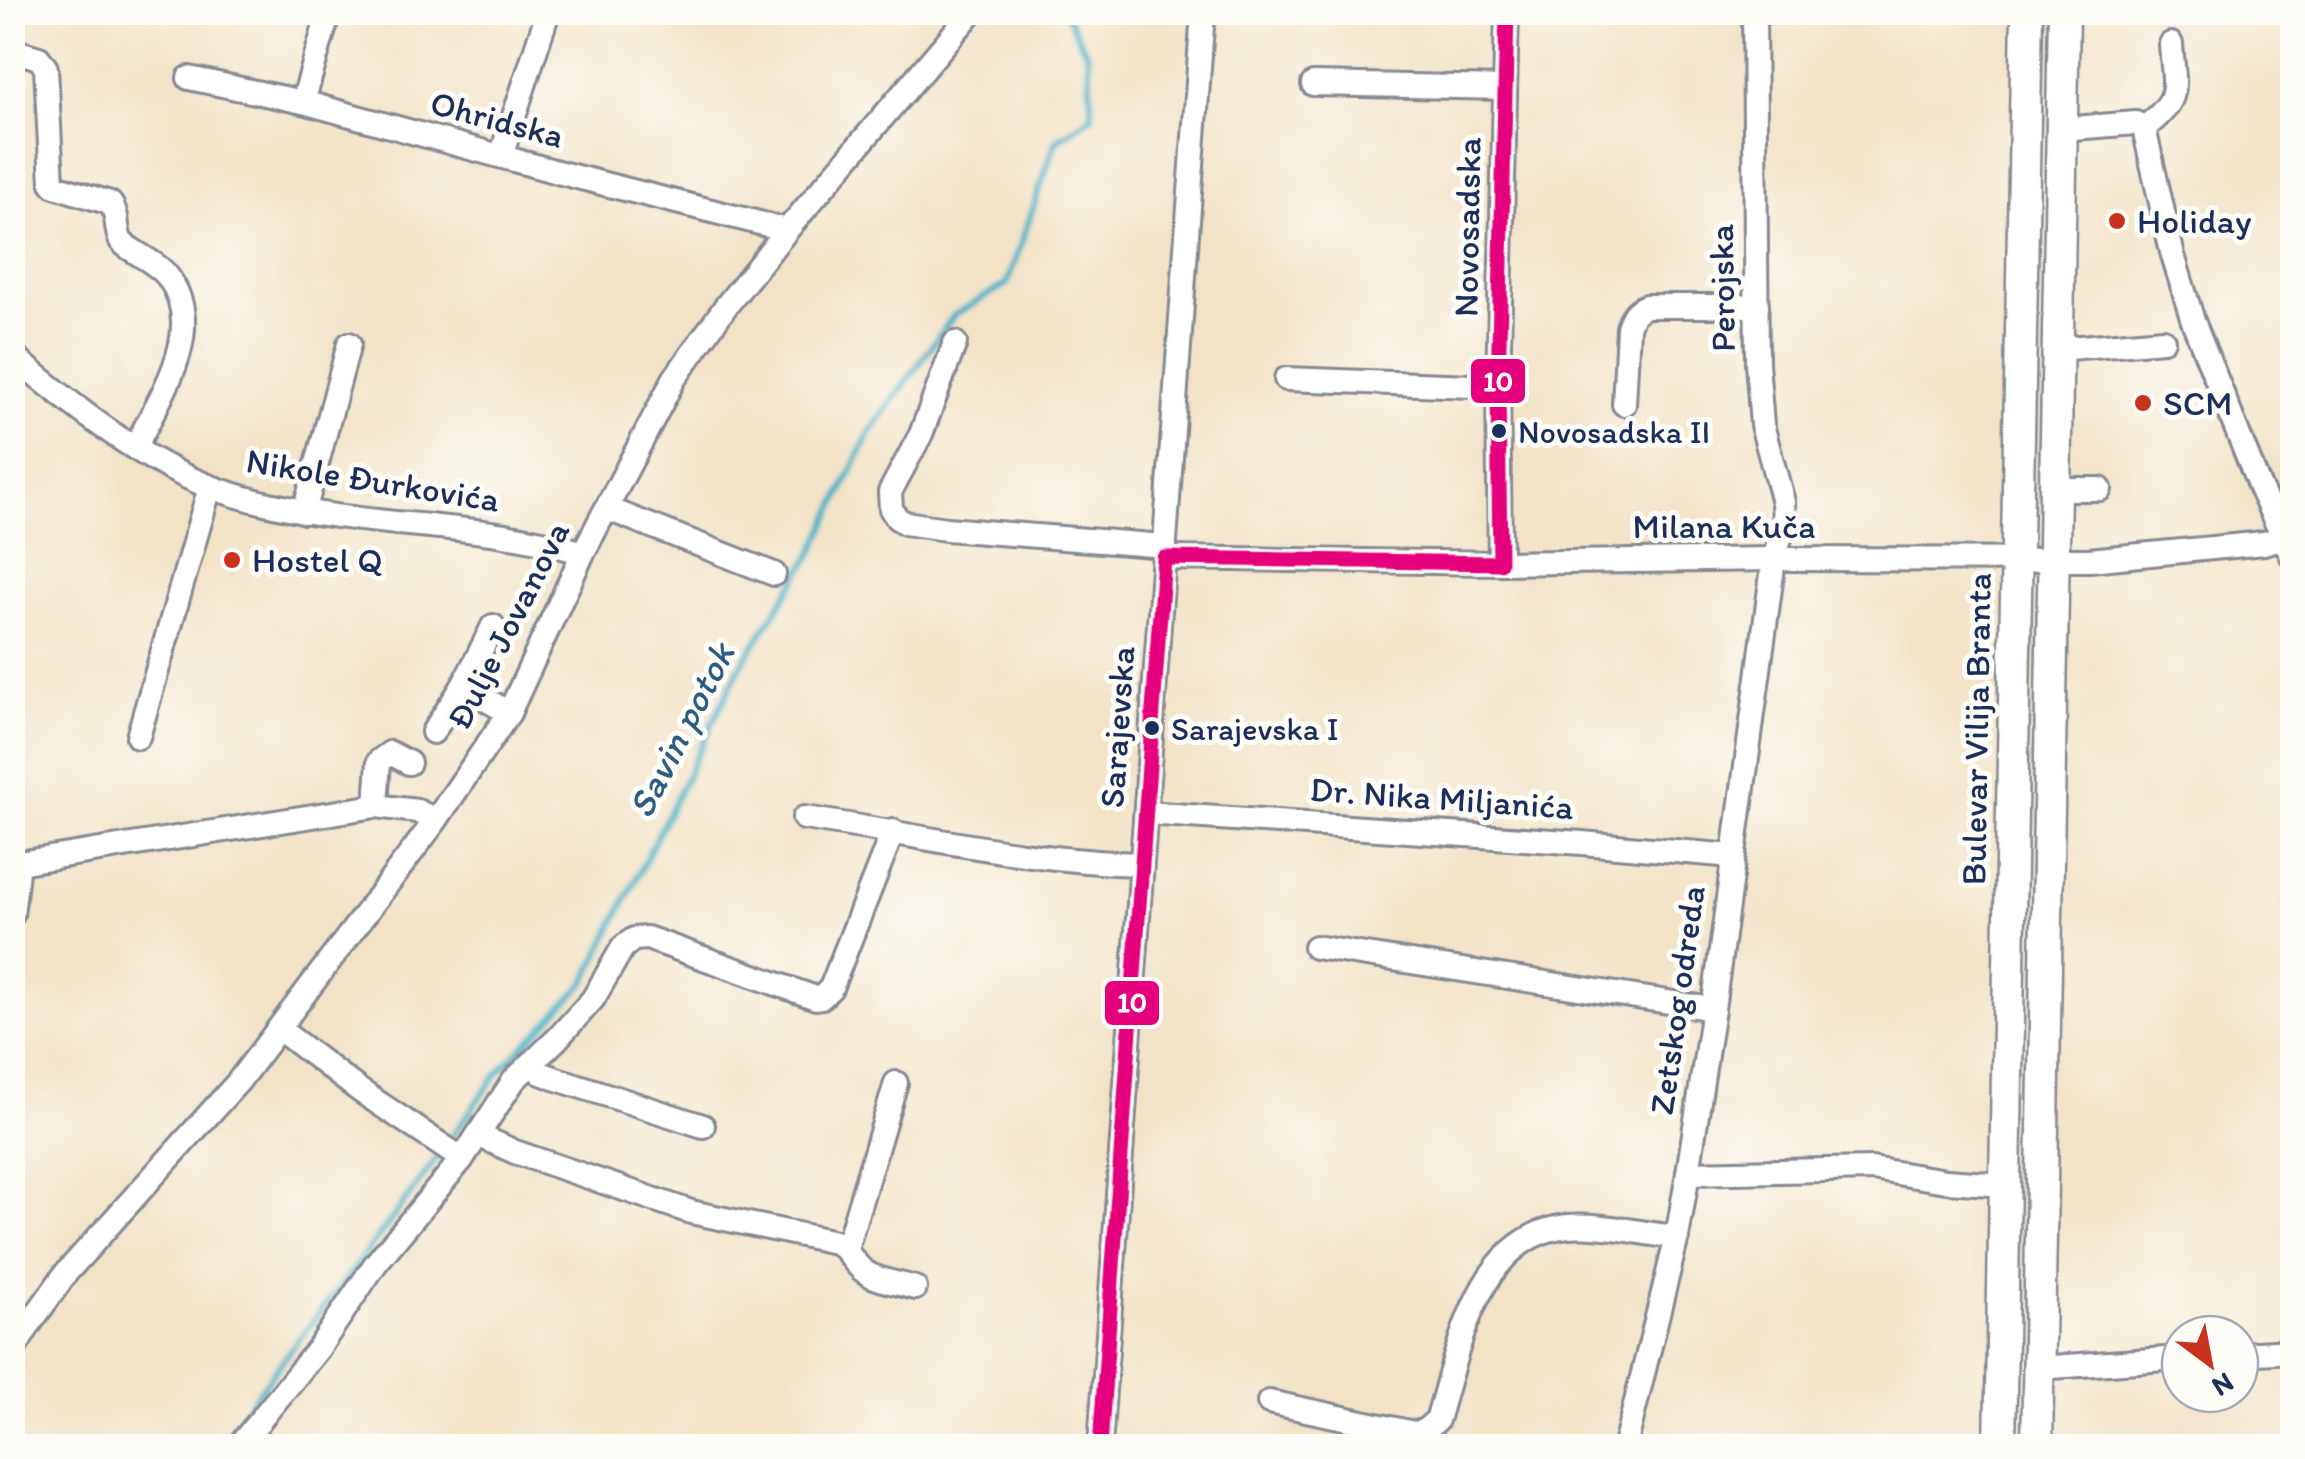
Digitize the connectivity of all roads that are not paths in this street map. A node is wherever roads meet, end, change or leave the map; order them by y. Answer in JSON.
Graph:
{"nodes":[{"id":1,"x":329,"y":12,"type":"edge"},
{"id":2,"x":548,"y":12,"type":"edge"},
{"id":3,"x":972,"y":12,"type":"edge"},
{"id":4,"x":1203,"y":12,"type":"edge"},
{"id":5,"x":1507,"y":12,"type":"edge"},
{"id":6,"x":1754,"y":12,"type":"edge"},
{"id":7,"x":2027,"y":12,"type":"edge"},
{"id":8,"x":2064,"y":12,"type":"edge"},
{"id":9,"x":2171,"y":44,"type":"dead end"},
{"id":10,"x":12,"y":50,"type":"edge"},
{"id":11,"x":190,"y":78,"type":"dead end"},
{"id":12,"x":1313,"y":84,"type":"dead end"},
{"id":13,"x":1506,"y":88,"type":"junction"},
{"id":14,"x":303,"y":102,"type":"junction"},
{"id":15,"x":2144,"y":128,"type":"junction"},
{"id":16,"x":2061,"y":129,"type":"junction"},
{"id":17,"x":500,"y":156,"type":"junction"},
{"id":18,"x":786,"y":230,"type":"junction"},
{"id":19,"x":1757,"y":306,"type":"junction"},
{"id":20,"x":2162,"y":340,"type":"dead end"},
{"id":21,"x":954,"y":343,"type":"dead end"},
{"id":22,"x":349,"y":344,"type":"dead end"},
{"id":23,"x":2057,"y":349,"type":"junction"},
{"id":24,"x":12,"y":355,"type":"edge"},
{"id":25,"x":1286,"y":380,"type":"dead end"},
{"id":26,"x":1498,"y":387,"type":"junction"},
{"id":27,"x":1624,"y":404,"type":"dead end"},
{"id":28,"x":135,"y":448,"type":"junction"},
{"id":29,"x":210,"y":487,"type":"junction"},
{"id":30,"x":2100,"y":488,"type":"dead end"},
{"id":31,"x":2054,"y":490,"type":"junction"},
{"id":32,"x":608,"y":509,"type":"junction"},
{"id":33,"x":304,"y":512,"type":"junction"},
{"id":34,"x":2287,"y":547,"type":"edge"},
{"id":35,"x":1164,"y":552,"type":"junction"},
{"id":36,"x":583,"y":553,"type":"junction"},
{"id":37,"x":1774,"y":559,"type":"junction"},
{"id":38,"x":2016,"y":560,"type":"junction"},
{"id":39,"x":2053,"y":560,"type":"junction"},
{"id":40,"x":1500,"y":563,"type":"junction"},
{"id":41,"x":774,"y":574,"type":"dead end"},
{"id":42,"x":494,"y":626,"type":"dead end"},
{"id":43,"x":463,"y":686,"type":"junction"},
{"id":44,"x":508,"y":713,"type":"junction"},
{"id":45,"x":433,"y":732,"type":"dead end"},
{"id":46,"x":138,"y":737,"type":"dead end"},
{"id":47,"x":409,"y":763,"type":"dead end"},
{"id":48,"x":376,"y":806,"type":"junction"},
{"id":49,"x":1146,"y":813,"type":"junction"},
{"id":50,"x":804,"y":818,"type":"dead end"},
{"id":51,"x":436,"y":820,"type":"junction"},
{"id":52,"x":894,"y":831,"type":"junction"},
{"id":53,"x":1732,"y":856,"type":"junction"},
{"id":54,"x":15,"y":863,"type":"edge"},
{"id":55,"x":1142,"y":864,"type":"junction"},
{"id":56,"x":12,"y":916,"type":"edge"},
{"id":57,"x":1315,"y":947,"type":"dead end"},
{"id":58,"x":1713,"y":1009,"type":"junction"},
{"id":59,"x":279,"y":1029,"type":"junction"},
{"id":60,"x":531,"y":1064,"type":"junction"},
{"id":61,"x":896,"y":1082,"type":"dead end"},
{"id":62,"x":703,"y":1126,"type":"dead end"},
{"id":63,"x":478,"y":1135,"type":"junction"},
{"id":64,"x":450,"y":1150,"type":"junction"},
{"id":65,"x":1688,"y":1174,"type":"junction"},
{"id":66,"x":2005,"y":1185,"type":"junction"},
{"id":67,"x":1676,"y":1238,"type":"junction"},
{"id":68,"x":846,"y":1249,"type":"junction"},
{"id":69,"x":915,"y":1288,"type":"dead end"},
{"id":70,"x":2292,"y":1350,"type":"edge"},
{"id":71,"x":12,"y":1352,"type":"edge"},
{"id":72,"x":2260,"y":1352,"type":"edge"},
{"id":73,"x":2160,"y":1359,"type":"edge"},
{"id":74,"x":2038,"y":1368,"type":"junction"},
{"id":75,"x":1268,"y":1402,"type":"dead end"},
{"id":76,"x":239,"y":1446,"type":"edge"},
{"id":77,"x":1100,"y":1446,"type":"edge"},
{"id":78,"x":1625,"y":1446,"type":"edge"},
{"id":79,"x":2000,"y":1446,"type":"edge"},
{"id":80,"x":2036,"y":1446,"type":"edge"}],
"edges":[{"from":1,"to":14,"type":"street"},
{"from":2,"to":17,"type":"street"},
{"from":3,"to":18,"type":"street","name":"Đulje Jovanova"},
{"from":4,"to":35,"type":"street","name":"Sarajevska"},
{"from":5,"to":13,"type":"street","name":"Novosadska"},
{"from":6,"to":19,"type":"street","name":"Perojska"},
{"from":7,"to":38,"type":"main road","name":"Bulevar Vilija Branta"},
{"from":8,"to":16,"type":"main road"},
{"from":9,"to":15,"type":"street"},
{"from":10,"to":28,"type":"street"},
{"from":11,"to":14,"type":"street","name":"Ohridska"},
{"from":12,"to":13,"type":"street"},
{"from":13,"to":26,"type":"street","name":"Novosadska"},
{"from":14,"to":17,"type":"street","name":"Ohridska"},
{"from":15,"to":16,"type":"street"},
{"from":15,"to":34,"type":"street"},
{"from":16,"to":23,"type":"main road"},
{"from":17,"to":18,"type":"street","name":"Ohridska"},
{"from":18,"to":32,"type":"street","name":"Đulje Jovanova"},
{"from":19,"to":27,"type":"street"},
{"from":19,"to":37,"type":"street","name":"Perojska"},
{"from":20,"to":23,"type":"street"},
{"from":21,"to":35,"type":"street","name":"Milana Kuča"},
{"from":22,"to":33,"type":"street"},
{"from":23,"to":31,"type":"main road"},
{"from":24,"to":28,"type":"street","name":"Nikole Đurkovića"},
{"from":25,"to":26,"type":"street"},
{"from":26,"to":40,"type":"street","name":"Novosadska"},
{"from":28,"to":29,"type":"street","name":"Nikole Đurkovića"},
{"from":29,"to":33,"type":"street","name":"Nikole Đurkovića"},
{"from":29,"to":46,"type":"street"},
{"from":30,"to":31,"type":"street"},
{"from":31,"to":39,"type":"main road"},
{"from":32,"to":36,"type":"street","name":"Đulje Jovanova"},
{"from":32,"to":41,"type":"street"},
{"from":33,"to":36,"type":"street","name":"Nikole Đurkovića"},
{"from":34,"to":39,"type":"street","name":"Milana Kuča"},
{"from":35,"to":40,"type":"street","name":"Milana Kuča"},
{"from":35,"to":49,"type":"street","name":"Sarajevska"},
{"from":36,"to":44,"type":"street","name":"Đulje Jovanova"},
{"from":37,"to":38,"type":"street","name":"Milana Kuča"},
{"from":37,"to":40,"type":"street","name":"Milana Kuča"},
{"from":37,"to":53,"type":"street","name":"Zetskog odreda"},
{"from":38,"to":39,"type":"street","name":"Milana Kuča"},
{"from":38,"to":66,"type":"main road","name":"Bulevar Vilija Branta"},
{"from":39,"to":74,"type":"main road"},
{"from":42,"to":43,"type":"street"},
{"from":43,"to":44,"type":"street"},
{"from":43,"to":45,"type":"street"},
{"from":44,"to":51,"type":"street","name":"Đulje Jovanova"},
{"from":47,"to":48,"type":"street"},
{"from":48,"to":51,"type":"street"},
{"from":48,"to":54,"type":"street"},
{"from":49,"to":53,"type":"street","name":"Dr. Nika Miljanića"},
{"from":49,"to":55,"type":"street","name":"Sarajevska"},
{"from":50,"to":52,"type":"street"},
{"from":51,"to":59,"type":"street","name":"Đulje Jovanova"},
{"from":52,"to":55,"type":"street"},
{"from":52,"to":60,"type":"street"},
{"from":53,"to":58,"type":"street","name":"Zetskog odreda"},
{"from":54,"to":56,"type":"street"},
{"from":55,"to":77,"type":"street","name":"Sarajevska"},
{"from":57,"to":58,"type":"street"},
{"from":58,"to":65,"type":"street","name":"Zetskog odreda"},
{"from":59,"to":64,"type":"street"},
{"from":59,"to":71,"type":"street","name":"Đulje Jovanova"},
{"from":60,"to":62,"type":"street"},
{"from":60,"to":63,"type":"street"},
{"from":61,"to":68,"type":"street"},
{"from":63,"to":64,"type":"street"},
{"from":63,"to":68,"type":"street"},
{"from":64,"to":76,"type":"street"},
{"from":65,"to":66,"type":"street"},
{"from":65,"to":67,"type":"street","name":"Zetskog odreda"},
{"from":66,"to":79,"type":"main road","name":"Bulevar Vilija Branta"},
{"from":67,"to":75,"type":"street"},
{"from":67,"to":78,"type":"street","name":"Zetskog odreda"},
{"from":68,"to":69,"type":"street"},
{"from":70,"to":72,"type":"street"},
{"from":73,"to":74,"type":"street"},
{"from":74,"to":80,"type":"main road"}]}
